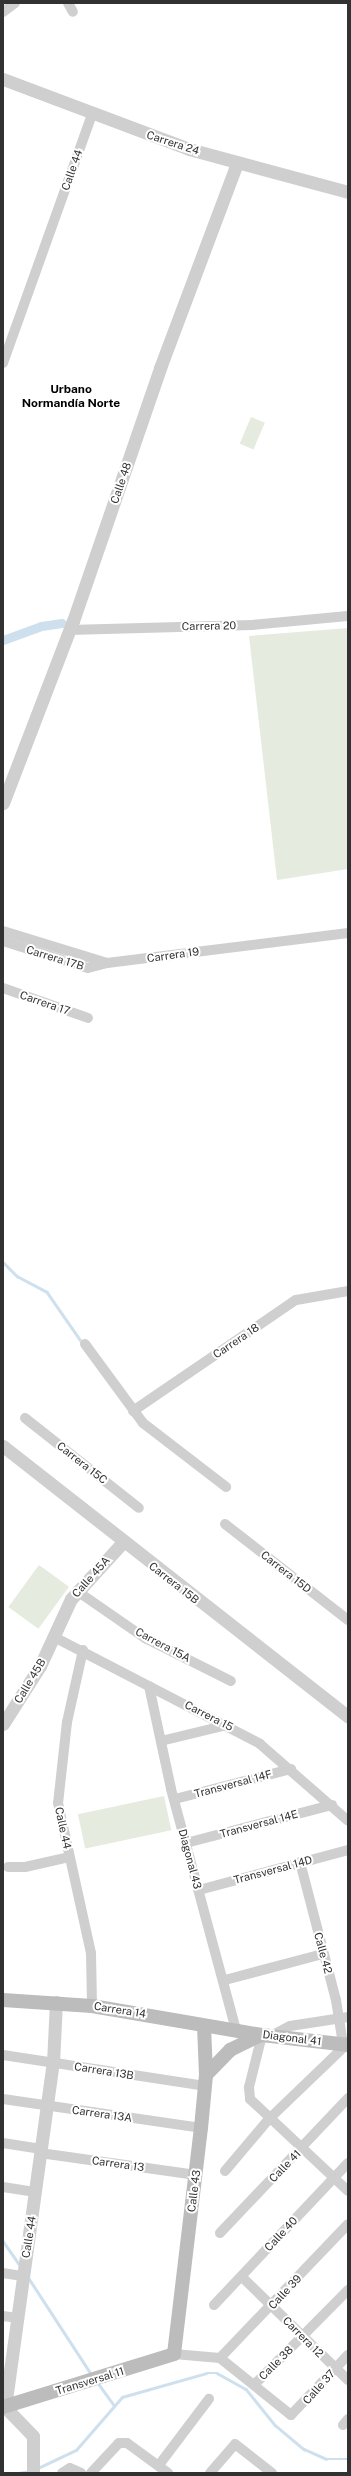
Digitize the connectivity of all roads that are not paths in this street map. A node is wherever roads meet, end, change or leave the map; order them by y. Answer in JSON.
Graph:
{"nodes":[{"id":1,"x":15,"y":3,"type":"edge"},
{"id":2,"x":68,"y":3,"type":"edge"},
{"id":3,"x":3,"y":12,"type":"edge"},
{"id":4,"x":74,"y":12,"type":"dead end"},
{"id":5,"x":3,"y":79,"type":"edge"},
{"id":6,"x":92,"y":115,"type":"junction"},
{"id":7,"x":237,"y":163,"type":"junction"},
{"id":8,"x":348,"y":192,"type":"edge"},
{"id":9,"x":3,"y":363,"type":"edge"},
{"id":10,"x":348,"y":616,"type":"edge"},
{"id":11,"x":70,"y":628,"type":"junction"},
{"id":12,"x":3,"y":803,"type":"edge"},
{"id":13,"x":3,"y":931,"type":"edge"},
{"id":14,"x":348,"y":933,"type":"edge"},
{"id":15,"x":3,"y":941,"type":"edge"},
{"id":16,"x":101,"y":964,"type":"junction"},
{"id":17,"x":3,"y":988,"type":"edge"},
{"id":18,"x":88,"y":1018,"type":"dead end"},
{"id":19,"x":348,"y":1291,"type":"edge"},
{"id":20,"x":86,"y":1344,"type":"dead end"},
{"id":21,"x":133,"y":1411,"type":"junction"},
{"id":22,"x":25,"y":1418,"type":"dead end"},
{"id":23,"x":3,"y":1446,"type":"edge"},
{"id":24,"x":226,"y":1487,"type":"dead end"},
{"id":25,"x":139,"y":1508,"type":"dead end"},
{"id":26,"x":224,"y":1524,"type":"dead end"},
{"id":27,"x":123,"y":1542,"type":"junction"},
{"id":28,"x":77,"y":1591,"type":"junction"},
{"id":29,"x":348,"y":1620,"type":"edge"},
{"id":30,"x":54,"y":1637,"type":"junction"},
{"id":31,"x":83,"y":1650,"type":"junction"},
{"id":32,"x":231,"y":1681,"type":"dead end"},
{"id":33,"x":149,"y":1686,"type":"junction"},
{"id":34,"x":348,"y":1717,"type":"edge"},
{"id":35,"x":3,"y":1724,"type":"edge"},
{"id":36,"x":227,"y":1724,"type":"junction"},
{"id":37,"x":161,"y":1741,"type":"junction"},
{"id":38,"x":291,"y":1769,"type":"junction"},
{"id":39,"x":175,"y":1799,"type":"junction"},
{"id":40,"x":332,"y":1805,"type":"junction"},
{"id":41,"x":346,"y":1820,"type":"dead end"},
{"id":42,"x":186,"y":1843,"type":"junction"},
{"id":43,"x":348,"y":1850,"type":"edge"},
{"id":44,"x":69,"y":1857,"type":"junction"},
{"id":45,"x":300,"y":1862,"type":"junction"},
{"id":46,"x":8,"y":1867,"type":"dead end"},
{"id":47,"x":199,"y":1890,"type":"junction"},
{"id":48,"x":323,"y":1954,"type":"junction"},
{"id":49,"x":224,"y":1980,"type":"junction"},
{"id":50,"x":3,"y":2000,"type":"edge"},
{"id":51,"x":56,"y":2002,"type":"junction"},
{"id":52,"x":92,"y":2006,"type":"junction"},
{"id":53,"x":344,"y":2018,"type":"edge"},
{"id":54,"x":204,"y":2026,"type":"junction"},
{"id":55,"x":236,"y":2030,"type":"junction"},
{"id":56,"x":267,"y":2035,"type":"junction"},
{"id":57,"x":346,"y":2045,"type":"edge"},
{"id":58,"x":3,"y":2055,"type":"edge"},
{"id":59,"x":53,"y":2063,"type":"junction"},
{"id":60,"x":206,"y":2081,"type":"junction"},
{"id":61,"x":348,"y":2098,"type":"edge"},
{"id":62,"x":3,"y":2099,"type":"edge"},
{"id":63,"x":47,"y":2106,"type":"junction"},
{"id":64,"x":269,"y":2119,"type":"junction"},
{"id":65,"x":201,"y":2128,"type":"junction"},
{"id":66,"x":3,"y":2143,"type":"edge"},
{"id":67,"x":301,"y":2150,"type":"junction"},
{"id":68,"x":40,"y":2151,"type":"junction"},
{"id":69,"x":348,"y":2162,"type":"edge"},
{"id":70,"x":225,"y":2171,"type":"dead end"},
{"id":71,"x":196,"y":2175,"type":"junction"},
{"id":72,"x":334,"y":2178,"type":"junction"},
{"id":73,"x":3,"y":2187,"type":"edge"},
{"id":74,"x":348,"y":2191,"type":"edge"},
{"id":75,"x":36,"y":2192,"type":"junction"},
{"id":76,"x":348,"y":2224,"type":"edge"},
{"id":77,"x":220,"y":2234,"type":"dead end"},
{"id":78,"x":3,"y":2273,"type":"edge"},
{"id":79,"x":23,"y":2276,"type":"junction"},
{"id":80,"x":242,"y":2277,"type":"junction"},
{"id":81,"x":348,"y":2290,"type":"edge"},
{"id":82,"x":214,"y":2305,"type":"dead end"},
{"id":83,"x":273,"y":2305,"type":"junction"},
{"id":84,"x":3,"y":2316,"type":"edge"},
{"id":85,"x":18,"y":2318,"type":"junction"},
{"id":86,"x":302,"y":2338,"type":"junction"},
{"id":87,"x":174,"y":2354,"type":"junction"},
{"id":88,"x":348,"y":2355,"type":"edge"},
{"id":89,"x":220,"y":2358,"type":"junction"},
{"id":90,"x":7,"y":2363,"type":"edge"},
{"id":91,"x":336,"y":2369,"type":"junction"},
{"id":92,"x":348,"y":2380,"type":"edge"},
{"id":93,"x":254,"y":2385,"type":"junction"},
{"id":94,"x":209,"y":2399,"type":"dead end"},
{"id":95,"x":4,"y":2407,"type":"edge"},
{"id":96,"x":159,"y":2465,"type":"junction"},
{"id":97,"x":66,"y":2470,"type":"edge"},
{"id":98,"x":33,"y":2473,"type":"edge"},
{"id":99,"x":81,"y":2473,"type":"edge"},
{"id":100,"x":91,"y":2473,"type":"edge"},
{"id":101,"x":168,"y":2473,"type":"edge"},
{"id":102,"x":210,"y":2473,"type":"edge"},
{"id":103,"x":272,"y":2473,"type":"edge"}],
"edges":[{"from":1,"to":3,"type":"street"},
{"from":2,"to":4,"type":"street"},
{"from":5,"to":6,"type":"street","name":"Carrera 24"},
{"from":6,"to":7,"type":"street","name":"Carrera 24"},
{"from":6,"to":9,"type":"street","name":"Calle 44"},
{"from":7,"to":8,"type":"street","name":"Carrera 24"},
{"from":7,"to":11,"type":"street","name":"Calle 48"},
{"from":10,"to":11,"type":"street","name":"Carrera 20"},
{"from":11,"to":12,"type":"street","name":"Calle 48"},
{"from":13,"to":16,"type":"street","name":"Carrera 19"},
{"from":14,"to":16,"type":"street","name":"Carrera 19"},
{"from":15,"to":16,"type":"street","name":"Carrera 17B"},
{"from":17,"to":18,"type":"street","name":"Carrera 17"},
{"from":19,"to":21,"type":"street","name":"Carrera 18"},
{"from":20,"to":21,"type":"street"},
{"from":21,"to":24,"type":"street"},
{"from":22,"to":25,"type":"street","name":"Carrera 15C"},
{"from":23,"to":27,"type":"street","name":"Carrera 15B"},
{"from":26,"to":29,"type":"street","name":"Carrera 15D"},
{"from":27,"to":28,"type":"street","name":"Calle 45A"},
{"from":27,"to":34,"type":"street","name":"Carrera 15B"},
{"from":28,"to":30,"type":"street","name":"Calle 45A"},
{"from":28,"to":32,"type":"street","name":"Carrera 15A"},
{"from":30,"to":31,"type":"street","name":"Carrera 15"},
{"from":30,"to":35,"type":"street","name":"Calle 45B"},
{"from":31,"to":33,"type":"street","name":"Carrera 15"},
{"from":31,"to":44,"type":"street","name":"Calle 44"},
{"from":33,"to":36,"type":"street","name":"Carrera 15"},
{"from":33,"to":37,"type":"street","name":"Diagonal 43"},
{"from":36,"to":37,"type":"street"},
{"from":36,"to":38,"type":"street","name":"Carrera 15"},
{"from":37,"to":39,"type":"street","name":"Diagonal 43"},
{"from":38,"to":39,"type":"street","name":"Transversal 14F"},
{"from":38,"to":40,"type":"street","name":"Carrera 15"},
{"from":39,"to":42,"type":"street","name":"Diagonal 43"},
{"from":40,"to":41,"type":"street","name":"Carrera 15"},
{"from":40,"to":42,"type":"street","name":"Transversal 14E"},
{"from":42,"to":47,"type":"street","name":"Diagonal 43"},
{"from":43,"to":45,"type":"street","name":"Transversal 14D"},
{"from":44,"to":46,"type":"street"},
{"from":44,"to":52,"type":"street","name":"Calle 44"},
{"from":45,"to":47,"type":"street","name":"Transversal 14D"},
{"from":45,"to":48,"type":"street","name":"Calle 42"},
{"from":47,"to":49,"type":"street","name":"Diagonal 43"},
{"from":48,"to":49,"type":"street"},
{"from":48,"to":53,"type":"street","name":"Calle 42"},
{"from":49,"to":55,"type":"street","name":"Diagonal 43"},
{"from":50,"to":51,"type":"main road","name":"Carrera 14"},
{"from":51,"to":52,"type":"main road","name":"Carrera 14"},
{"from":51,"to":59,"type":"street","name":"Calle 44"},
{"from":52,"to":54,"type":"main road","name":"Carrera 14"},
{"from":53,"to":56,"type":"street"},
{"from":53,"to":57,"type":"street","name":"Calle 42"},
{"from":54,"to":55,"type":"main road","name":"Carrera 14"},
{"from":54,"to":60,"type":"main road","name":"Calle 43"},
{"from":55,"to":56,"type":"main road","name":"Diagonal 41"},
{"from":56,"to":57,"type":"main road","name":"Diagonal 41"},
{"from":56,"to":60,"type":"main road"},
{"from":56,"to":64,"type":"street"},
{"from":57,"to":64,"type":"street"},
{"from":58,"to":59,"type":"street","name":"Carrera 13B"},
{"from":59,"to":60,"type":"street","name":"Carrera 13B"},
{"from":59,"to":63,"type":"street","name":"Calle 44"},
{"from":60,"to":65,"type":"main road","name":"Calle 43"},
{"from":61,"to":67,"type":"street","name":"Calle 41"},
{"from":62,"to":63,"type":"street","name":"Carrera 13A"},
{"from":63,"to":65,"type":"street","name":"Carrera 13A"},
{"from":63,"to":68,"type":"street","name":"Calle 44"},
{"from":64,"to":67,"type":"street"},
{"from":64,"to":70,"type":"street"},
{"from":65,"to":71,"type":"main road","name":"Calle 43"},
{"from":66,"to":68,"type":"street","name":"Carrera 13"},
{"from":67,"to":72,"type":"street"},
{"from":67,"to":77,"type":"street","name":"Calle 41"},
{"from":68,"to":71,"type":"street","name":"Carrera 13"},
{"from":68,"to":75,"type":"street","name":"Calle 44"},
{"from":69,"to":72,"type":"street","name":"Calle 40"},
{"from":71,"to":87,"type":"main road","name":"Calle 43"},
{"from":72,"to":74,"type":"street"},
{"from":72,"to":80,"type":"street","name":"Calle 40"},
{"from":73,"to":75,"type":"street"},
{"from":75,"to":79,"type":"street","name":"Calle 44"},
{"from":76,"to":83,"type":"street","name":"Calle 39"},
{"from":78,"to":79,"type":"street"},
{"from":79,"to":85,"type":"street","name":"Calle 44"},
{"from":80,"to":82,"type":"street","name":"Calle 40"},
{"from":80,"to":83,"type":"street","name":"Carrera 12"},
{"from":81,"to":86,"type":"street","name":"Calle 38"},
{"from":83,"to":86,"type":"street","name":"Carrera 12"},
{"from":83,"to":89,"type":"street","name":"Calle 39"},
{"from":84,"to":85,"type":"street"},
{"from":85,"to":90,"type":"street","name":"Calle 44"},
{"from":86,"to":91,"type":"street","name":"Carrera 12"},
{"from":86,"to":93,"type":"street","name":"Calle 38"},
{"from":87,"to":89,"type":"street"},
{"from":87,"to":95,"type":"main road","name":"Transversal 11"},
{"from":88,"to":91,"type":"street","name":"Calle 37"},
{"from":89,"to":93,"type":"street"},
{"from":90,"to":95,"type":"street","name":"Calle 44"},
{"from":91,"to":92,"type":"street","name":"Carrera 12"},
{"from":91,"to":93,"type":"street","name":"Calle 37"},
{"from":94,"to":96,"type":"street"},
{"from":95,"to":98,"type":"street"},
{"from":96,"to":100,"type":"street"},
{"from":96,"to":101,"type":"street"},
{"from":97,"to":99,"type":"street"},
{"from":102,"to":103,"type":"street"}]}
